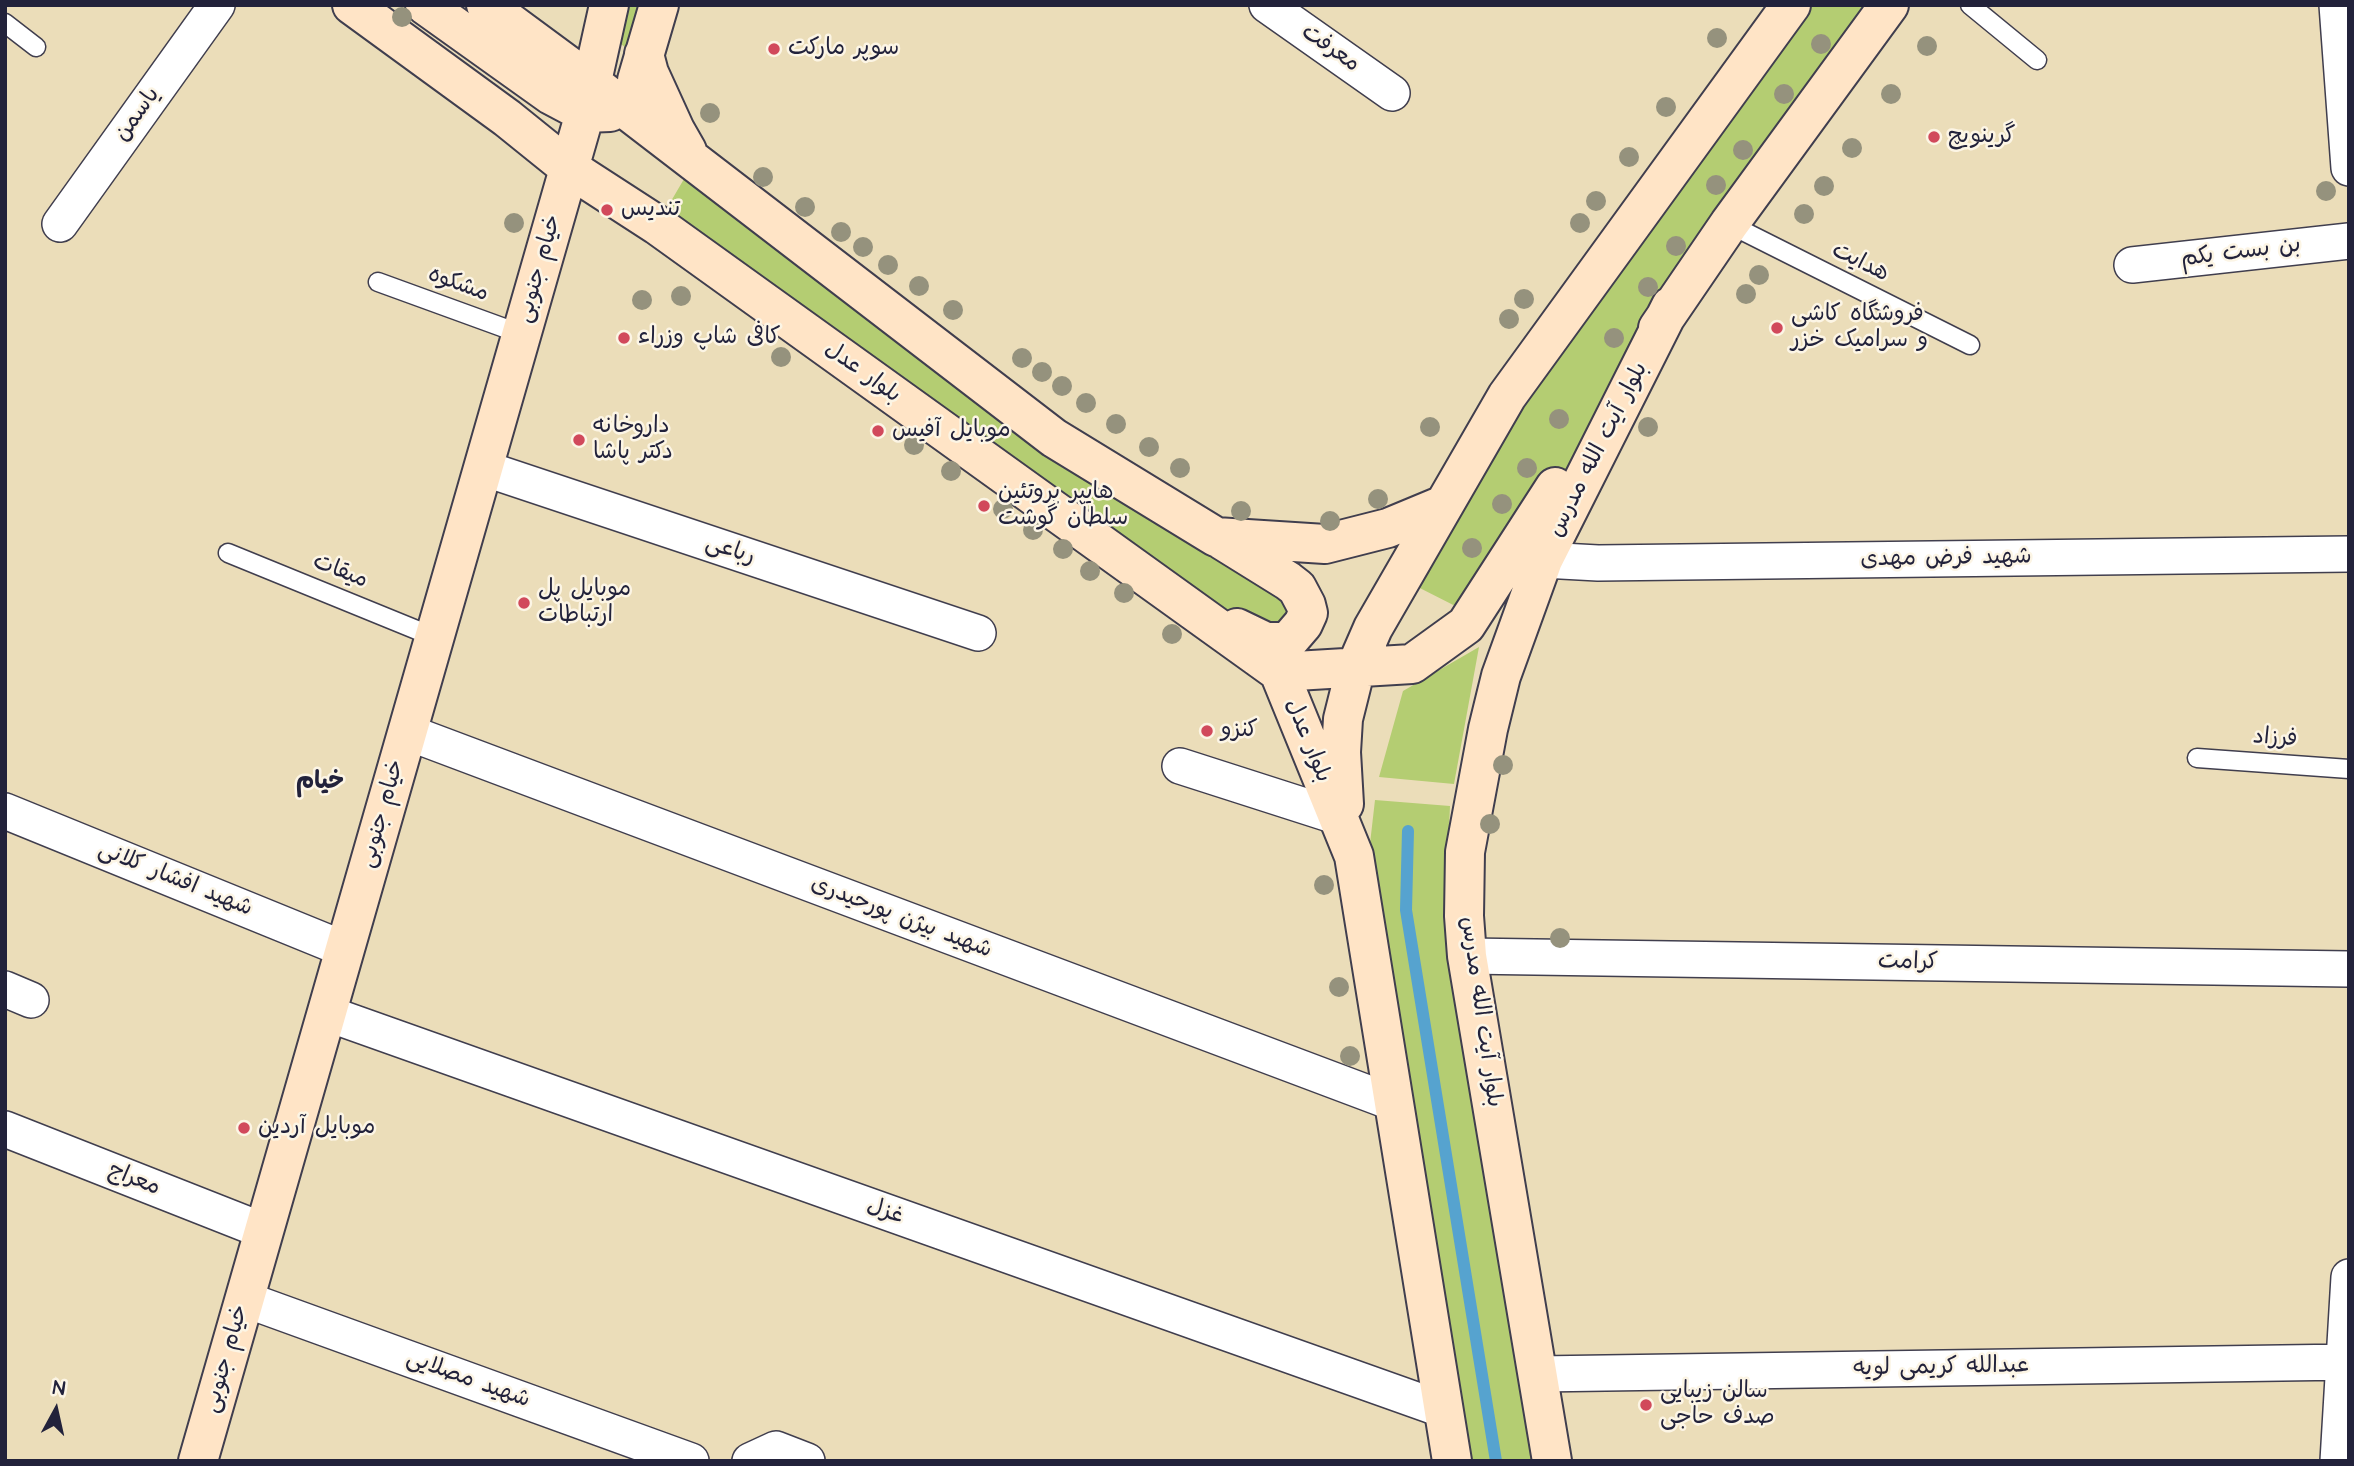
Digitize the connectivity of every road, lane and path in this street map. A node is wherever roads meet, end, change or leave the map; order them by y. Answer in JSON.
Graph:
{"nodes":[{"id":1,"x":217,"y":5,"type":"edge"},
{"id":2,"x":352,"y":5,"type":"edge"},
{"id":3,"x":425,"y":5,"type":"edge"},
{"id":4,"x":486,"y":5,"type":"edge"},
{"id":5,"x":609,"y":5,"type":"edge"},
{"id":6,"x":659,"y":5,"type":"edge"},
{"id":7,"x":1267,"y":5,"type":"edge"},
{"id":8,"x":1791,"y":5,"type":"edge"},
{"id":9,"x":1889,"y":5,"type":"edge"},
{"id":10,"x":1970,"y":5,"type":"edge"},
{"id":11,"x":2337,"y":5,"type":"edge"},
{"id":12,"x":5,"y":23,"type":"edge"},
{"id":13,"x":36,"y":47,"type":"dead end"},
{"id":14,"x":645,"y":54,"type":"junction"},
{"id":15,"x":2037,"y":60,"type":"dead end"},
{"id":16,"x":1392,"y":93,"type":"dead end"},
{"id":17,"x":589,"y":98,"type":"junction"},
{"id":18,"x":626,"y":112,"type":"junction"},
{"id":19,"x":694,"y":162,"type":"junction"},
{"id":20,"x":569,"y":168,"type":"junction"},
{"id":21,"x":2349,"y":168,"type":"edge"},
{"id":22,"x":60,"y":224,"type":"dead end"},
{"id":23,"x":1729,"y":224,"type":"junction"},
{"id":24,"x":2349,"y":241,"type":"edge"},
{"id":25,"x":2132,"y":265,"type":"dead end"},
{"id":26,"x":378,"y":282,"type":"dead end"},
{"id":27,"x":1671,"y":306,"type":"junction"},
{"id":28,"x":521,"y":334,"type":"junction"},
{"id":29,"x":1970,"y":345,"type":"dead end"},
{"id":30,"x":483,"y":468,"type":"junction"},
{"id":31,"x":1441,"y":506,"type":"junction"},
{"id":32,"x":1216,"y":537,"type":"junction"},
{"id":33,"x":228,"y":553,"type":"dead end"},
{"id":34,"x":2349,"y":554,"type":"edge"},
{"id":35,"x":1543,"y":560,"type":"junction"},
{"id":36,"x":1402,"y":579,"type":"junction"},
{"id":37,"x":1164,"y":588,"type":"junction"},
{"id":38,"x":978,"y":633,"type":"dead end"},
{"id":39,"x":434,"y":637,"type":"junction"},
{"id":40,"x":1444,"y":640,"type":"junction"},
{"id":41,"x":1356,"y":667,"type":"junction"},
{"id":42,"x":1279,"y":672,"type":"junction"},
{"id":43,"x":407,"y":732,"type":"junction"},
{"id":44,"x":2197,"y":758,"type":"dead end"},
{"id":45,"x":1180,"y":766,"type":"dead end"},
{"id":46,"x":2349,"y":769,"type":"edge"},
{"id":47,"x":5,"y":811,"type":"edge"},
{"id":48,"x":1348,"y":839,"type":"junction"},
{"id":49,"x":344,"y":949,"type":"junction"},
{"id":50,"x":1467,"y":956,"type":"junction"},
{"id":51,"x":2349,"y":969,"type":"edge"},
{"id":52,"x":326,"y":1013,"type":"junction"},
{"id":53,"x":1394,"y":1103,"type":"junction"},
{"id":54,"x":5,"y":1129,"type":"edge"},
{"id":55,"x":264,"y":1231,"type":"junction"},
{"id":56,"x":2349,"y":1277,"type":"edge"},
{"id":57,"x":244,"y":1299,"type":"junction"},
{"id":58,"x":2346,"y":1362,"type":"edge"},
{"id":59,"x":1538,"y":1374,"type":"junction"},
{"id":60,"x":1444,"y":1410,"type":"junction"},
{"id":61,"x":198,"y":1461,"type":"edge"},
{"id":62,"x":691,"y":1461,"type":"edge"},
{"id":63,"x":750,"y":1461,"type":"edge"},
{"id":64,"x":807,"y":1461,"type":"edge"},
{"id":65,"x":1452,"y":1461,"type":"edge"},
{"id":66,"x":1552,"y":1461,"type":"edge"},
{"id":67,"x":2338,"y":1461,"type":"edge"}],
"edges":[{"from":1,"to":22,"type":"street","name":"یاسمن"},
{"from":2,"to":20,"type":"main road","name":"بلوار عدل"},
{"from":3,"to":17,"type":"main road"},
{"from":4,"to":17,"type":"main road"},
{"from":5,"to":17,"type":"main road","name":"خیام جنوبی"},
{"from":6,"to":14,"type":"main road"},
{"from":7,"to":16,"type":"street","name":"معرفت"},
{"from":8,"to":31,"type":"main road"},
{"from":9,"to":23,"type":"main road","name":"بلوار آیت الله مدرس"},
{"from":10,"to":15,"type":"lane"},
{"from":11,"to":21,"type":"street"},
{"from":12,"to":13,"type":"lane"},
{"from":14,"to":18,"type":"main road"},
{"from":14,"to":19,"type":"main road"},
{"from":17,"to":18,"type":"main road"},
{"from":17,"to":20,"type":"main road","name":"خیام جنوبی"},
{"from":18,"to":19,"type":"main road"},
{"from":19,"to":32,"type":"main road"},
{"from":20,"to":28,"type":"main road","name":"خیام جنوبی"},
{"from":20,"to":37,"type":"main road","name":"بلوار عدل"},
{"from":23,"to":27,"type":"main road","name":"بلوار آیت الله مدرس"},
{"from":23,"to":29,"type":"lane","name":"هدایت"},
{"from":24,"to":25,"type":"street","name":"بن بست یکم"},
{"from":26,"to":28,"type":"lane","name":"مشکوه"},
{"from":27,"to":35,"type":"main road","name":"بلوار آیت الله مدرس"},
{"from":27,"to":40,"type":"main road","name":"بلوار آیت الله مدرس"},
{"from":28,"to":30,"type":"main road","name":"خیام جنوبی"},
{"from":30,"to":38,"type":"street","name":"رباعی"},
{"from":30,"to":39,"type":"main road","name":"خیام جنوبی"},
{"from":31,"to":32,"type":"main road"},
{"from":31,"to":36,"type":"main road"},
{"from":32,"to":37,"type":"main road"},
{"from":33,"to":39,"type":"lane","name":"میقات"},
{"from":34,"to":35,"type":"street","name":"شهید فرض مهدی"},
{"from":35,"to":50,"type":"main road","name":"بلوار آیت الله مدرس"},
{"from":36,"to":40,"type":"main road"},
{"from":36,"to":41,"type":"main road"},
{"from":37,"to":42,"type":"main road","name":"بلوار عدل"},
{"from":39,"to":43,"type":"main road","name":"خیام جنوبی"},
{"from":40,"to":41,"type":"main road","name":"بلوار آیت الله مدرس"},
{"from":41,"to":42,"type":"main road","name":"بلوار آیت الله مدرس"},
{"from":41,"to":48,"type":"main road"},
{"from":42,"to":48,"type":"main road","name":"بلوار عدل"},
{"from":43,"to":49,"type":"main road","name":"خیام جنوبی"},
{"from":43,"to":53,"type":"street","name":"شهید بیژن پورحیدری"},
{"from":44,"to":46,"type":"lane","name":"فرزاد"},
{"from":45,"to":48,"type":"street"},
{"from":47,"to":49,"type":"street","name":"شهید افشار کلانی"},
{"from":48,"to":53,"type":"main road"},
{"from":49,"to":52,"type":"main road","name":"خیام جنوبی"},
{"from":50,"to":51,"type":"street","name":"کرامت"},
{"from":50,"to":59,"type":"main road","name":"بلوار آیت الله مدرس"},
{"from":52,"to":55,"type":"main road","name":"خیام جنوبی"},
{"from":52,"to":60,"type":"street","name":"غزل"},
{"from":53,"to":60,"type":"main road"},
{"from":54,"to":55,"type":"street","name":"معراج"},
{"from":55,"to":57,"type":"main road","name":"خیام جنوبی"},
{"from":56,"to":58,"type":"street"},
{"from":57,"to":61,"type":"main road","name":"خیام جنوبی"},
{"from":57,"to":62,"type":"street","name":"شهید مصلایی"},
{"from":58,"to":59,"type":"street","name":"عبدالله کریمی لویه"},
{"from":58,"to":67,"type":"street"},
{"from":59,"to":66,"type":"main road","name":"بلوار آیت الله مدرس"},
{"from":60,"to":65,"type":"main road"},
{"from":63,"to":64,"type":"street"}]}
